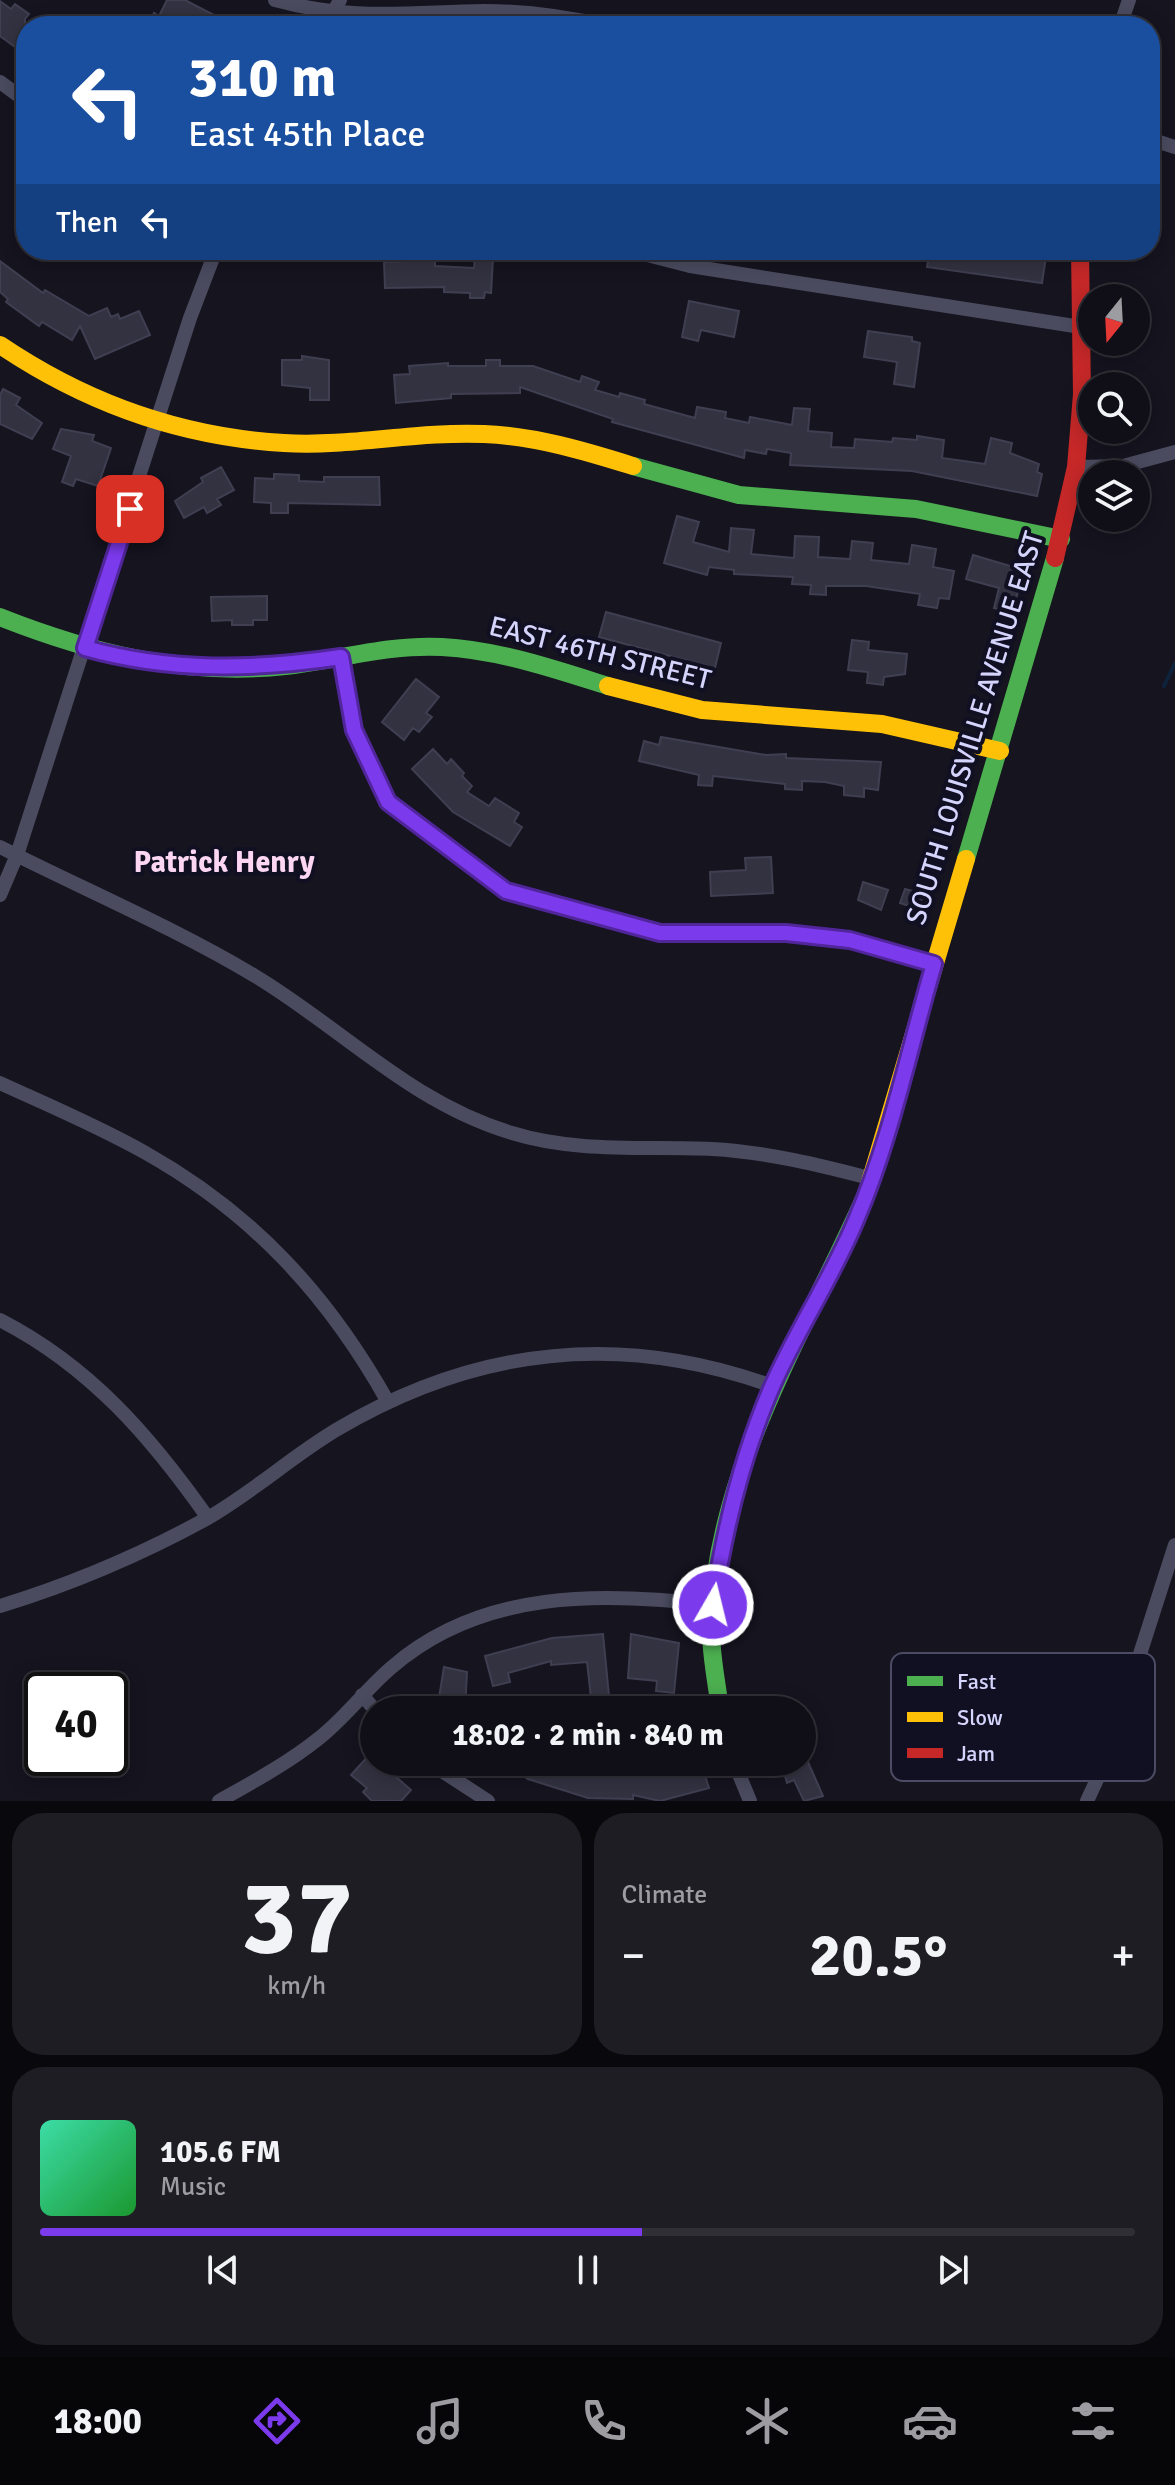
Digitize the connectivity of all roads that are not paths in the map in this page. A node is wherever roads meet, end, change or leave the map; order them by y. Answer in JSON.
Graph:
{"nodes":[{"id":1,"x":275,"y":0,"type":"edge"},
{"id":2,"x":333,"y":13,"type":"edge"},
{"id":3,"x":391,"y":16,"type":"edge"},
{"id":4,"x":391,"y":16,"type":"edge"},
{"id":5,"x":547,"y":16,"type":"edge"},
{"id":6,"x":212,"y":260,"type":"edge"},
{"id":7,"x":669,"y":260,"type":"edge"},
{"id":8,"x":1080,"y":260,"type":"edge"},
{"id":9,"x":1080,"y":284,"type":"edge"},
{"id":10,"x":1078,"y":327,"type":"edge"},
{"id":11,"x":0,"y":345,"type":"edge"},
{"id":12,"x":1081,"y":356,"type":"edge"},
{"id":13,"x":157,"y":422,"type":"junction"},
{"id":14,"x":1175,"y":452,"type":"edge"},
{"id":15,"x":1076,"y":467,"type":"junction"},
{"id":16,"x":1061,"y":539,"type":"junction"},
{"id":17,"x":0,"y":617,"type":"edge"},
{"id":18,"x":85,"y":648,"type":"junction"},
{"id":19,"x":341,"y":657,"type":"junction"},
{"id":20,"x":1000,"y":751,"type":"junction"},
{"id":21,"x":0,"y":847,"type":"edge"},
{"id":22,"x":17,"y":855,"type":"junction"},
{"id":23,"x":0,"y":895,"type":"edge"},
{"id":24,"x":934,"y":964,"type":"junction"},
{"id":25,"x":0,"y":1083,"type":"edge"},
{"id":26,"x":873,"y":1179,"type":"junction"},
{"id":27,"x":0,"y":1320,"type":"edge"},
{"id":28,"x":772,"y":1386,"type":"junction"},
{"id":29,"x":388,"y":1402,"type":"junction"},
{"id":30,"x":208,"y":1518,"type":"junction"},
{"id":31,"x":1175,"y":1545,"type":"edge"},
{"id":32,"x":713,"y":1605,"type":"junction"},
{"id":33,"x":0,"y":1606,"type":"edge"},
{"id":34,"x":1140,"y":1653,"type":"edge"},
{"id":35,"x":362,"y":1695,"type":"joint"},
{"id":36,"x":718,"y":1696,"type":"edge"},
{"id":37,"x":450,"y":1776,"type":"edge"},
{"id":38,"x":740,"y":1776,"type":"edge"},
{"id":39,"x":1096,"y":1781,"type":"edge"},
{"id":40,"x":219,"y":1801,"type":"edge"},
{"id":41,"x":488,"y":1801,"type":"edge"},
{"id":42,"x":750,"y":1801,"type":"edge"},
{"id":43,"x":1087,"y":1801,"type":"edge"}],
"edges":[{"from":1,"to":2,"type":"street"},
{"from":2,"to":4,"type":"street"},
{"from":3,"to":5,"type":"street"},
{"from":6,"to":13,"type":"street"},
{"from":7,"to":10,"type":"street"},
{"from":8,"to":9,"type":"street","name":"SOUTH LOUISVILLE AVENUE EAST"},
{"from":11,"to":13,"type":"street"},
{"from":12,"to":15,"type":"street","name":"SOUTH LOUISVILLE AVENUE EAST"},
{"from":13,"to":16,"type":"street"},
{"from":13,"to":18,"type":"street"},
{"from":14,"to":15,"type":"street"},
{"from":15,"to":16,"type":"street","name":"SOUTH LOUISVILLE AVENUE EAST"},
{"from":16,"to":20,"type":"street","name":"SOUTH LOUISVILLE AVENUE EAST"},
{"from":17,"to":18,"type":"street","name":"EAST 46TH STREET"},
{"from":18,"to":19,"type":"street","name":"EAST 46TH STREET"},
{"from":18,"to":22,"type":"street"},
{"from":19,"to":20,"type":"street","name":"EAST 46TH STREET"},
{"from":19,"to":24,"type":"street"},
{"from":20,"to":24,"type":"street","name":"SOUTH LOUISVILLE AVENUE EAST"},
{"from":21,"to":22,"type":"street"},
{"from":22,"to":23,"type":"street"},
{"from":22,"to":26,"type":"street"},
{"from":24,"to":26,"type":"street","name":"SOUTH LOUISVILLE AVENUE EAST"},
{"from":25,"to":29,"type":"street"},
{"from":26,"to":28,"type":"street","name":"SOUTH LOUISVILLE AVENUE EAST"},
{"from":27,"to":30,"type":"street"},
{"from":28,"to":29,"type":"street"},
{"from":28,"to":32,"type":"street","name":"SOUTH LOUISVILLE AVENUE EAST"},
{"from":29,"to":30,"type":"street"},
{"from":30,"to":33,"type":"street"},
{"from":31,"to":34,"type":"street"},
{"from":32,"to":35,"type":"street"},
{"from":32,"to":36,"type":"street","name":"SOUTH LOUISVILLE AVENUE EAST"},
{"from":35,"to":40,"type":"street"},
{"from":37,"to":41,"type":"street"},
{"from":38,"to":42,"type":"street"},
{"from":39,"to":43,"type":"street"}]}
